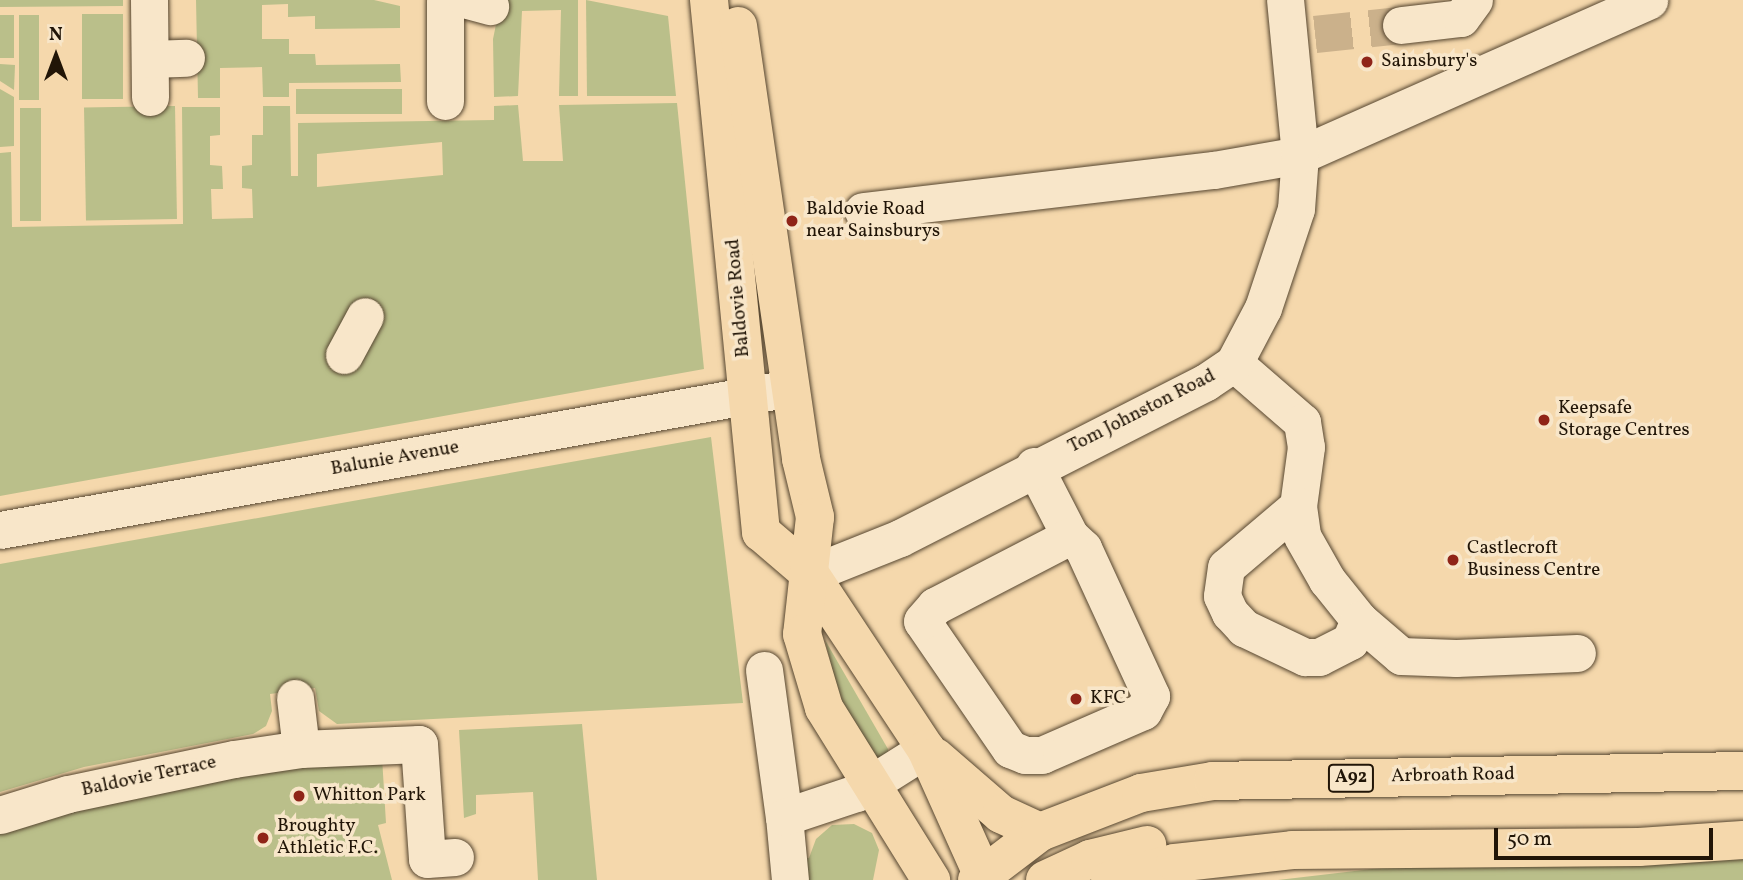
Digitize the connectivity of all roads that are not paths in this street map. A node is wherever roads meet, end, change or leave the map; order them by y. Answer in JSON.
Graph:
{"nodes":[{"id":1,"x":149,"y":0,"type":"edge"},
{"id":2,"x":444,"y":0,"type":"edge"},
{"id":3,"x":709,"y":0,"type":"edge"},
{"id":4,"x":734,"y":0,"type":"edge"},
{"id":5,"x":1285,"y":0,"type":"edge"},
{"id":6,"x":1474,"y":0,"type":"edge"},
{"id":7,"x":1649,"y":0,"type":"edge"},
{"id":8,"x":1401,"y":25,"type":"tunnel mouth"},
{"id":9,"x":186,"y":58,"type":"dead end"},
{"id":10,"x":150,"y":59,"type":"junction"},
{"id":11,"x":150,"y":97,"type":"dead end"},
{"id":12,"x":445,"y":101,"type":"dead end"},
{"id":13,"x":1300,"y":155,"type":"junction"},
{"id":14,"x":863,"y":211,"type":"dead end"},
{"id":15,"x":365,"y":316,"type":"dead end"},
{"id":16,"x":344,"y":355,"type":"dead end"},
{"id":17,"x":1234,"y":363,"type":"junction"},
{"id":18,"x":790,"y":388,"type":"junction"},
{"id":19,"x":748,"y":395,"type":"junction"},
{"id":20,"x":1034,"y":466,"type":"junction"},
{"id":21,"x":1298,"y":506,"type":"junction"},
{"id":22,"x":0,"y":530,"type":"edge"},
{"id":23,"x":1070,"y":536,"type":"junction"},
{"id":24,"x":810,"y":574,"type":"junction"},
{"id":25,"x":1359,"y":620,"type":"junction"},
{"id":26,"x":1577,"y":653,"type":"dead end"},
{"id":27,"x":764,"y":670,"type":"dead end"},
{"id":28,"x":295,"y":698,"type":"dead end"},
{"id":29,"x":301,"y":749,"type":"junction"},
{"id":30,"x":926,"y":749,"type":"junction"},
{"id":31,"x":1743,"y":771,"type":"edge"},
{"id":32,"x":872,"y":785,"type":"junction"},
{"id":33,"x":0,"y":815,"type":"edge"},
{"id":34,"x":784,"y":817,"type":"junction"},
{"id":35,"x":1040,"y":832,"type":"junction"},
{"id":36,"x":1743,"y":840,"type":"edge"},
{"id":37,"x":1292,"y":850,"type":"junction"},
{"id":38,"x":455,"y":857,"type":"dead end"},
{"id":39,"x":982,"y":878,"type":"edge"},
{"id":40,"x":790,"y":880,"type":"edge"},
{"id":41,"x":931,"y":880,"type":"edge"},
{"id":42,"x":1045,"y":880,"type":"edge"},
{"id":43,"x":1110,"y":880,"type":"edge"}],
"edges":[{"from":1,"to":10,"type":"street"},
{"from":2,"to":12,"type":"street"},
{"from":3,"to":19,"type":"main road","name":"Baldovie Road"},
{"from":4,"to":18,"type":"main road","name":"Baldovie Road"},
{"from":5,"to":13,"type":"street","name":"Tom Johnston Road"},
{"from":6,"to":8,"type":"street"},
{"from":7,"to":13,"type":"street"},
{"from":9,"to":10,"type":"street"},
{"from":10,"to":11,"type":"street"},
{"from":13,"to":14,"type":"street"},
{"from":13,"to":17,"type":"street","name":"Tom Johnston Road"},
{"from":15,"to":16,"type":"street"},
{"from":17,"to":20,"type":"street","name":"Tom Johnston Road"},
{"from":17,"to":21,"type":"street"},
{"from":18,"to":19,"type":"street","name":"Balunie Avenue"},
{"from":18,"to":24,"type":"main road","name":"Baldovie Road"},
{"from":19,"to":22,"type":"street","name":"Balunie Avenue"},
{"from":19,"to":24,"type":"main road","name":"Baldovie Road"},
{"from":20,"to":23,"type":"street"},
{"from":20,"to":24,"type":"street","name":"Tom Johnston Road"},
{"from":21,"to":25,"type":"street"},
{"from":21,"to":25,"type":"street"},
{"from":23,"to":23,"type":"street"},
{"from":24,"to":30,"type":"main road","name":"Baldovie Road"},
{"from":24,"to":32,"type":"main road","name":"Baldovie Road"},
{"from":25,"to":26,"type":"street"},
{"from":27,"to":34,"type":"street"},
{"from":28,"to":29,"type":"street"},
{"from":29,"to":33,"type":"street","name":"Baldovie Terrace"},
{"from":29,"to":38,"type":"street","name":"Baldovie Terrace"},
{"from":30,"to":32,"type":"street"},
{"from":30,"to":35,"type":"main road","name":"Baldovie Road"},
{"from":30,"to":39,"type":"main road","name":"Baldovie Road"},
{"from":31,"to":35,"type":"main road","name":"Arbroath Road","number":"A92"},
{"from":32,"to":34,"type":"street"},
{"from":32,"to":41,"type":"main road","name":"Baldovie Road"},
{"from":34,"to":40,"type":"street"},
{"from":35,"to":39,"type":"main road","name":"Arbroath Road","number":"A92"},
{"from":36,"to":37,"type":"main road"},
{"from":37,"to":42,"type":"main road"},
{"from":37,"to":43,"type":"main road"}]}
